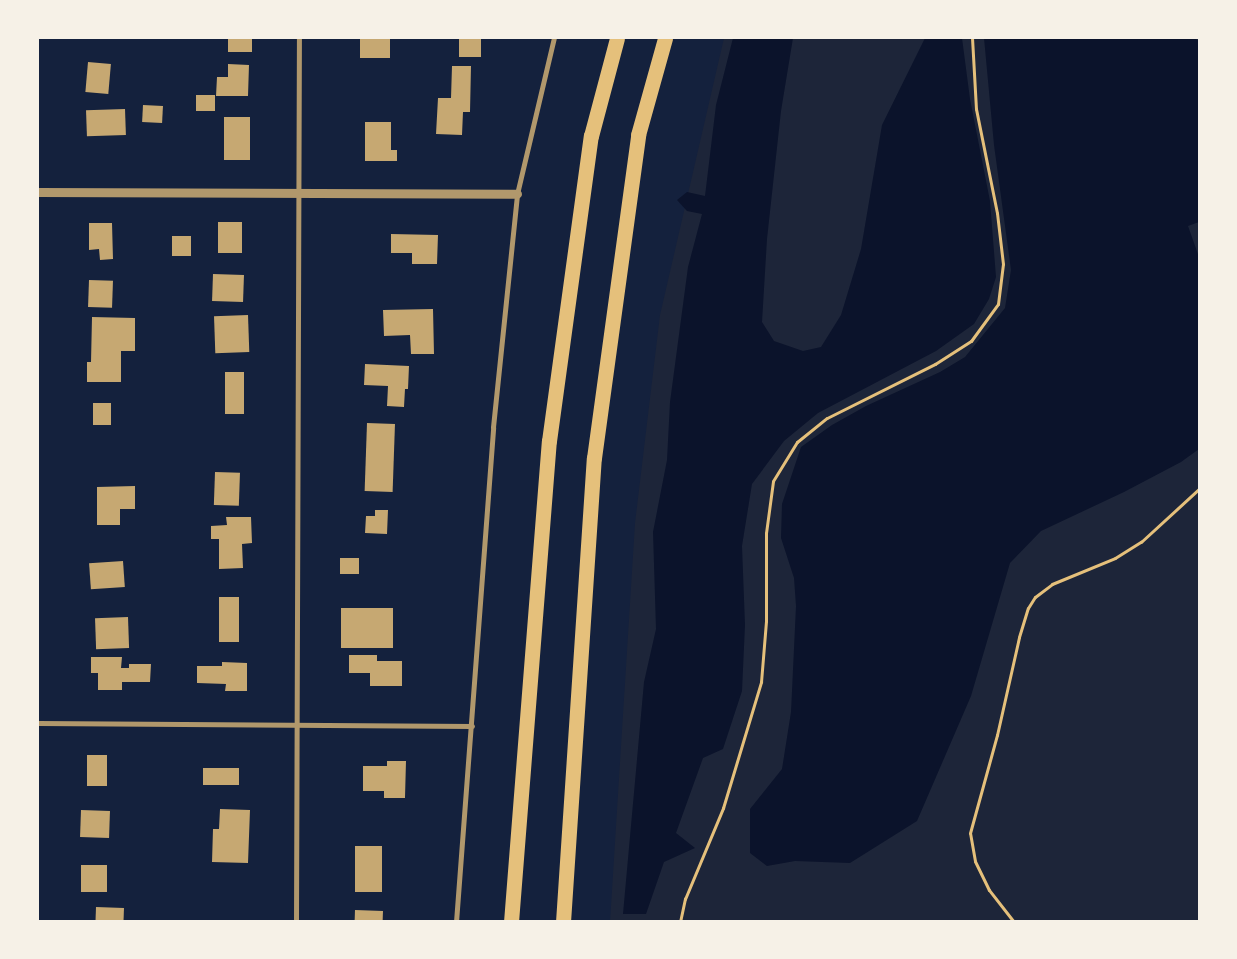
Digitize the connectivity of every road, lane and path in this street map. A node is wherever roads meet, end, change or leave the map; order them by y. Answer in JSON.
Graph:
{"nodes":[{"id":1,"x":299,"y":38,"type":"edge"},
{"id":2,"x":554,"y":38,"type":"edge"},
{"id":3,"x":617,"y":38,"type":"edge"},
{"id":4,"x":665,"y":38,"type":"edge"},
{"id":5,"x":972,"y":38,"type":"edge"},
{"id":6,"x":38,"y":192,"type":"edge"},
{"id":7,"x":300,"y":193,"type":"junction"},
{"id":8,"x":517,"y":194,"type":"junction"},
{"id":9,"x":1200,"y":488,"type":"edge"},
{"id":10,"x":38,"y":724,"type":"edge"},
{"id":11,"x":297,"y":725,"type":"junction"},
{"id":12,"x":472,"y":726,"type":"junction"},
{"id":13,"x":296,"y":922,"type":"edge"},
{"id":14,"x":456,"y":922,"type":"edge"},
{"id":15,"x":511,"y":922,"type":"edge"},
{"id":16,"x":563,"y":922,"type":"edge"},
{"id":17,"x":680,"y":922,"type":"edge"},
{"id":18,"x":1014,"y":922,"type":"edge"}],
"edges":[{"from":1,"to":7,"type":"street"},
{"from":2,"to":8,"type":"street"},
{"from":3,"to":15,"type":"highway"},
{"from":4,"to":16,"type":"highway"},
{"from":5,"to":17,"type":"path"},
{"from":6,"to":7,"type":"street"},
{"from":7,"to":8,"type":"street"},
{"from":7,"to":11,"type":"street"},
{"from":8,"to":12,"type":"street"},
{"from":9,"to":18,"type":"path"},
{"from":10,"to":11,"type":"street"},
{"from":11,"to":12,"type":"street"},
{"from":11,"to":13,"type":"street"},
{"from":12,"to":14,"type":"street"}]}
